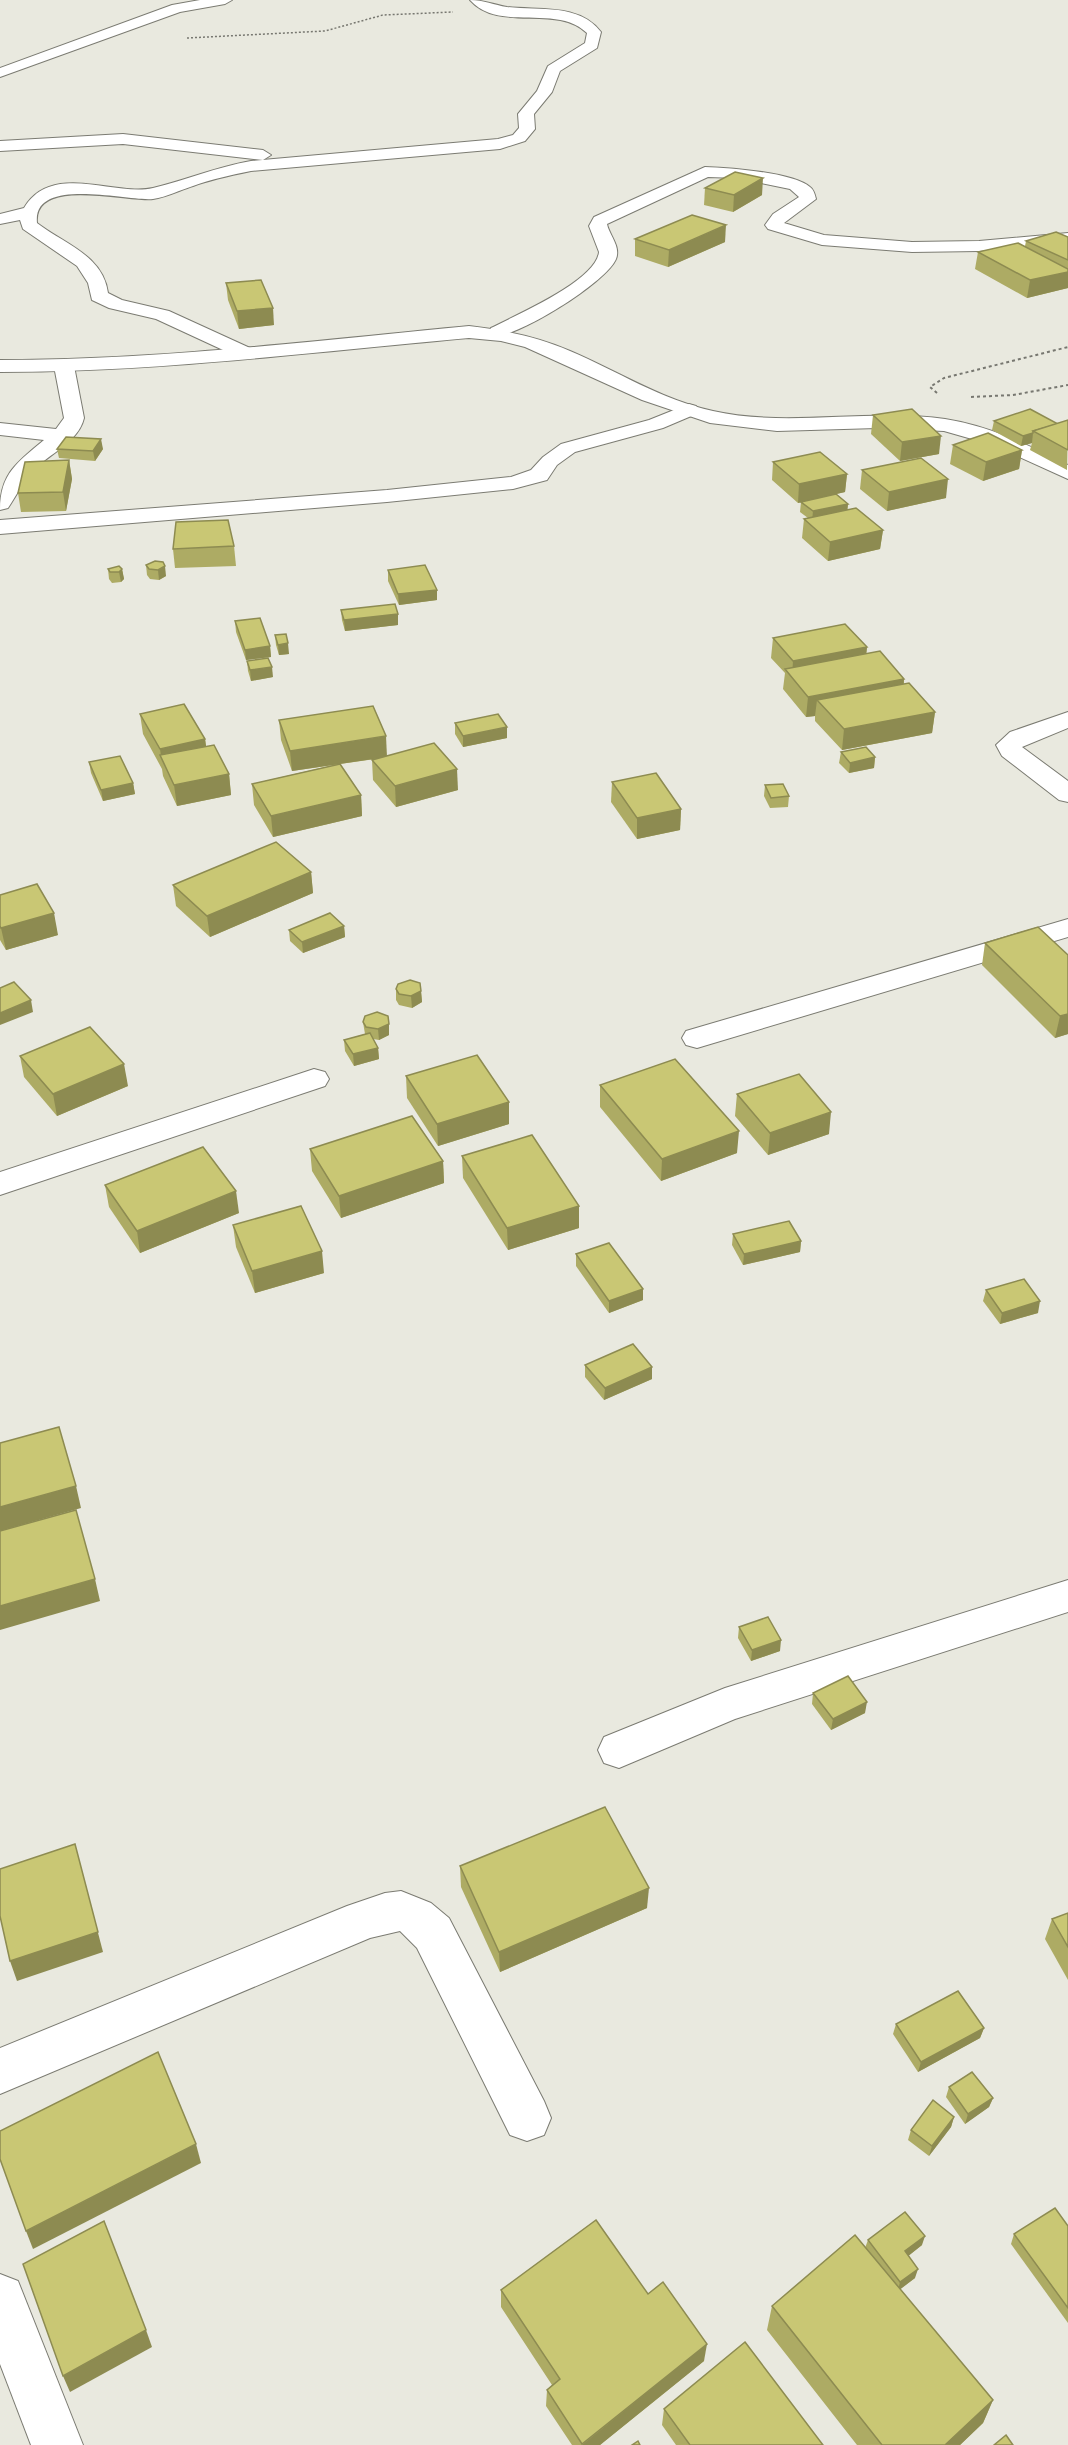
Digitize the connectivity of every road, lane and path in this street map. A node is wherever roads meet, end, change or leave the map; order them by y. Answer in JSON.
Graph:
{"nodes":[{"id":1,"x":225,"y":0,"type":"edge"},
{"id":2,"x":482,"y":4,"type":"edge"},
{"id":3,"x":178,"y":38,"type":"dead end"},
{"id":4,"x":0,"y":73,"type":"edge"},
{"id":5,"x":0,"y":146,"type":"edge"},
{"id":6,"x":294,"y":161,"type":"junction"},
{"id":7,"x":31,"y":212,"type":"junction"},
{"id":8,"x":0,"y":219,"type":"edge"},
{"id":9,"x":1068,"y":238,"type":"edge"},
{"id":10,"x":498,"y":332,"type":"junction"},
{"id":11,"x":1068,"y":347,"type":"edge"},
{"id":12,"x":243,"y":352,"type":"junction"},
{"id":13,"x":0,"y":366,"type":"edge"},
{"id":14,"x":64,"y":366,"type":"junction"},
{"id":15,"x":1068,"y":385,"type":"edge"},
{"id":16,"x":943,"y":398,"type":"junction"},
{"id":17,"x":689,"y":410,"type":"junction"},
{"id":18,"x":946,"y":426,"type":"junction"},
{"id":19,"x":0,"y":429,"type":"edge"},
{"id":20,"x":64,"y":436,"type":"junction"},
{"id":21,"x":1068,"y":473,"type":"edge"},
{"id":22,"x":0,"y":503,"type":"edge"},
{"id":23,"x":0,"y":527,"type":"edge"},
{"id":24,"x":1068,"y":720,"type":"edge"},
{"id":25,"x":1068,"y":794,"type":"edge"},
{"id":26,"x":1068,"y":928,"type":"edge"},
{"id":27,"x":697,"y":1038,"type":"dead end"},
{"id":28,"x":314,"y":1079,"type":"dead end"},
{"id":29,"x":0,"y":1184,"type":"edge"},
{"id":30,"x":1068,"y":1596,"type":"edge"},
{"id":31,"x":619,"y":1750,"type":"dead end"},
{"id":32,"x":0,"y":2071,"type":"edge"},
{"id":33,"x":527,"y":2118,"type":"dead end"},
{"id":34,"x":0,"y":2299,"type":"edge"},
{"id":35,"x":57,"y":2445,"type":"edge"}],
"edges":[{"from":1,"to":4,"type":"street"},
{"from":2,"to":3,"type":"path"},
{"from":2,"to":6,"type":"street"},
{"from":5,"to":6,"type":"street"},
{"from":6,"to":7,"type":"street"},
{"from":7,"to":8,"type":"street"},
{"from":7,"to":12,"type":"street"},
{"from":9,"to":10,"type":"street"},
{"from":10,"to":12,"type":"street"},
{"from":10,"to":17,"type":"street"},
{"from":11,"to":16,"type":"path"},
{"from":12,"to":14,"type":"street"},
{"from":13,"to":14,"type":"street"},
{"from":14,"to":20,"type":"street"},
{"from":15,"to":16,"type":"path"},
{"from":16,"to":18,"type":"path"},
{"from":17,"to":18,"type":"street"},
{"from":17,"to":23,"type":"street"},
{"from":18,"to":21,"type":"street"},
{"from":19,"to":20,"type":"street"},
{"from":20,"to":22,"type":"street"},
{"from":24,"to":25,"type":"street"},
{"from":26,"to":27,"type":"street"},
{"from":28,"to":29,"type":"street"},
{"from":30,"to":31,"type":"street"},
{"from":32,"to":33,"type":"street"},
{"from":34,"to":35,"type":"street"}]}
